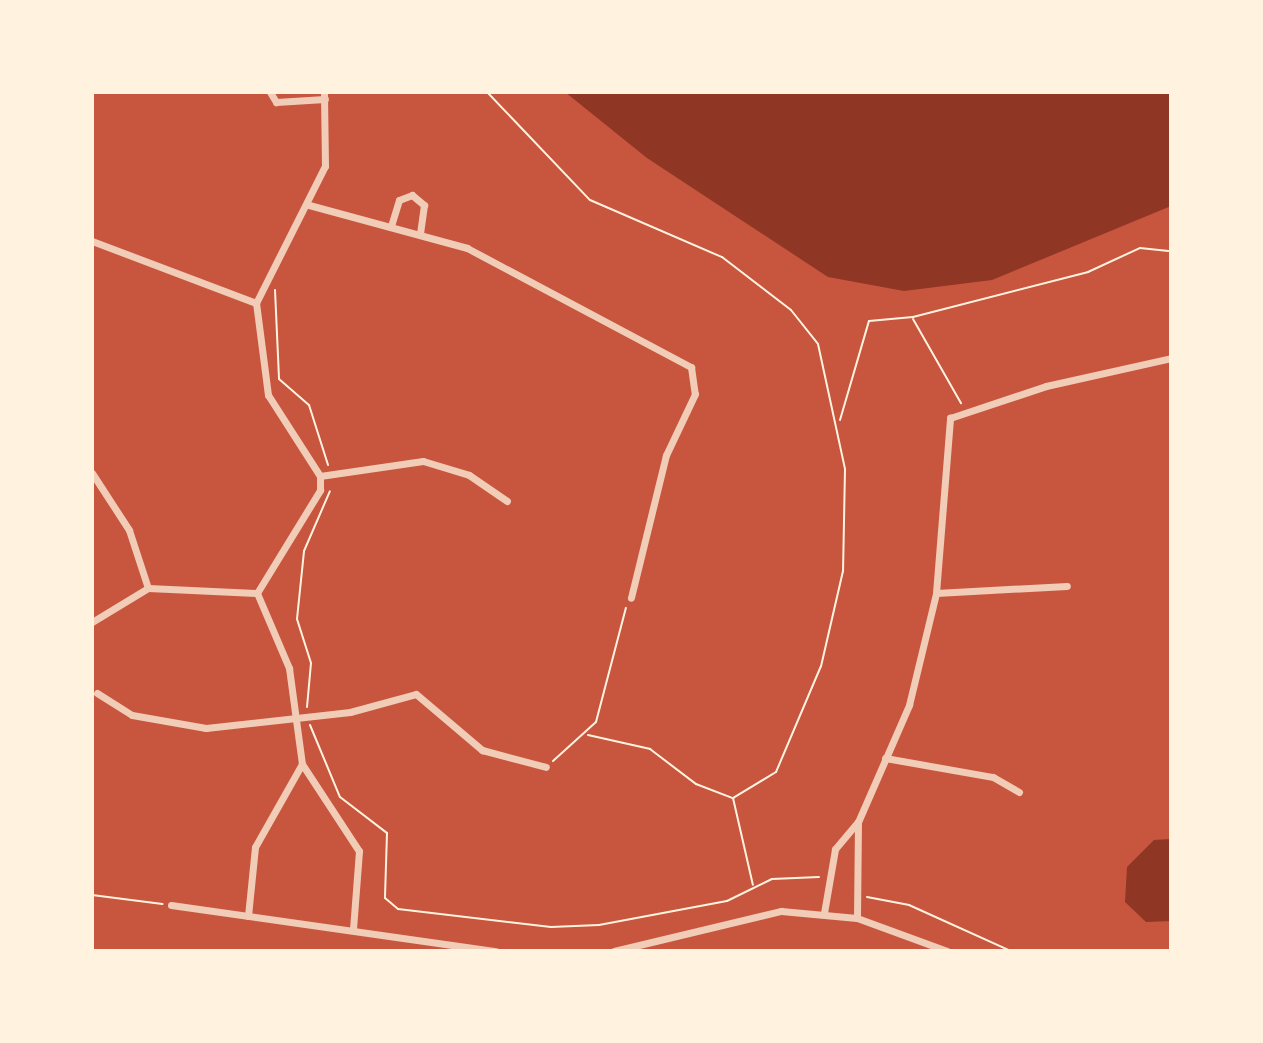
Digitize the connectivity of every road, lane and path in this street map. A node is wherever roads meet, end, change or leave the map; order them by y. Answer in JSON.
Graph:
{"nodes":[{"id":1,"x":270,"y":92,"type":"edge"},
{"id":2,"x":487,"y":92,"type":"edge"},
{"id":3,"x":325,"y":95,"type":"edge"},
{"id":4,"x":309,"y":205,"type":"junction"},
{"id":5,"x":391,"y":226,"type":"junction"},
{"id":6,"x":420,"y":232,"type":"junction"},
{"id":7,"x":92,"y":241,"type":"edge"},
{"id":8,"x":1171,"y":251,"type":"edge"},
{"id":9,"x":256,"y":303,"type":"junction"},
{"id":10,"x":913,"y":317,"type":"junction"},
{"id":11,"x":1171,"y":358,"type":"edge"},
{"id":12,"x":964,"y":409,"type":"junction"},
{"id":13,"x":839,"y":423,"type":"junction"},
{"id":14,"x":92,"y":473,"type":"edge"},
{"id":15,"x":320,"y":476,"type":"junction"},
{"id":16,"x":507,"y":501,"type":"dead end"},
{"id":17,"x":1067,"y":586,"type":"dead end"},
{"id":18,"x":148,"y":588,"type":"junction"},
{"id":19,"x":257,"y":593,"type":"junction"},
{"id":20,"x":936,"y":593,"type":"junction"},
{"id":21,"x":631,"y":598,"type":"joint"},
{"id":22,"x":92,"y":622,"type":"edge"},
{"id":23,"x":97,"y":693,"type":"dead end"},
{"id":24,"x":296,"y":719,"type":"junction"},
{"id":25,"x":588,"y":735,"type":"junction"},
{"id":26,"x":885,"y":758,"type":"junction"},
{"id":27,"x":302,"y":764,"type":"junction"},
{"id":28,"x":546,"y":767,"type":"joint"},
{"id":29,"x":1019,"y":792,"type":"dead end"},
{"id":30,"x":733,"y":798,"type":"junction"},
{"id":31,"x":858,"y":822,"type":"junction"},
{"id":32,"x":753,"y":886,"type":"dead end"},
{"id":33,"x":92,"y":895,"type":"edge"},
{"id":34,"x":860,"y":896,"type":"junction"},
{"id":35,"x":171,"y":905,"type":"joint"},
{"id":36,"x":824,"y":913,"type":"junction"},
{"id":37,"x":248,"y":916,"type":"junction"},
{"id":38,"x":857,"y":918,"type":"junction"},
{"id":39,"x":353,"y":929,"type":"junction"},
{"id":40,"x":496,"y":951,"type":"edge"},
{"id":41,"x":614,"y":951,"type":"edge"},
{"id":42,"x":947,"y":951,"type":"edge"},
{"id":43,"x":1011,"y":951,"type":"edge"}],
"edges":[{"from":1,"to":3,"type":"street"},
{"from":2,"to":13,"type":"path"},
{"from":3,"to":4,"type":"street"},
{"from":4,"to":5,"type":"street"},
{"from":4,"to":9,"type":"street"},
{"from":5,"to":6,"type":"street"},
{"from":5,"to":6,"type":"street"},
{"from":6,"to":21,"type":"street"},
{"from":7,"to":9,"type":"street"},
{"from":8,"to":10,"type":"path"},
{"from":9,"to":15,"type":"street"},
{"from":10,"to":12,"type":"path"},
{"from":10,"to":13,"type":"path"},
{"from":11,"to":12,"type":"street"},
{"from":12,"to":20,"type":"street"},
{"from":13,"to":30,"type":"path"},
{"from":14,"to":18,"type":"street"},
{"from":15,"to":16,"type":"street"},
{"from":15,"to":19,"type":"street"},
{"from":17,"to":20,"type":"street"},
{"from":18,"to":19,"type":"street"},
{"from":18,"to":22,"type":"street"},
{"from":19,"to":24,"type":"street"},
{"from":20,"to":26,"type":"street"},
{"from":21,"to":25,"type":"path"},
{"from":23,"to":24,"type":"street"},
{"from":24,"to":27,"type":"street"},
{"from":24,"to":28,"type":"street"},
{"from":25,"to":28,"type":"path"},
{"from":25,"to":30,"type":"path"},
{"from":26,"to":29,"type":"street"},
{"from":26,"to":31,"type":"street"},
{"from":27,"to":37,"type":"street"},
{"from":27,"to":39,"type":"street"},
{"from":30,"to":32,"type":"path"},
{"from":31,"to":34,"type":"street"},
{"from":31,"to":36,"type":"street"},
{"from":33,"to":35,"type":"path"},
{"from":34,"to":38,"type":"street"},
{"from":34,"to":43,"type":"path"},
{"from":35,"to":37,"type":"street"},
{"from":36,"to":38,"type":"street"},
{"from":36,"to":41,"type":"street"},
{"from":37,"to":39,"type":"street"},
{"from":38,"to":42,"type":"street"},
{"from":39,"to":40,"type":"street"}]}
